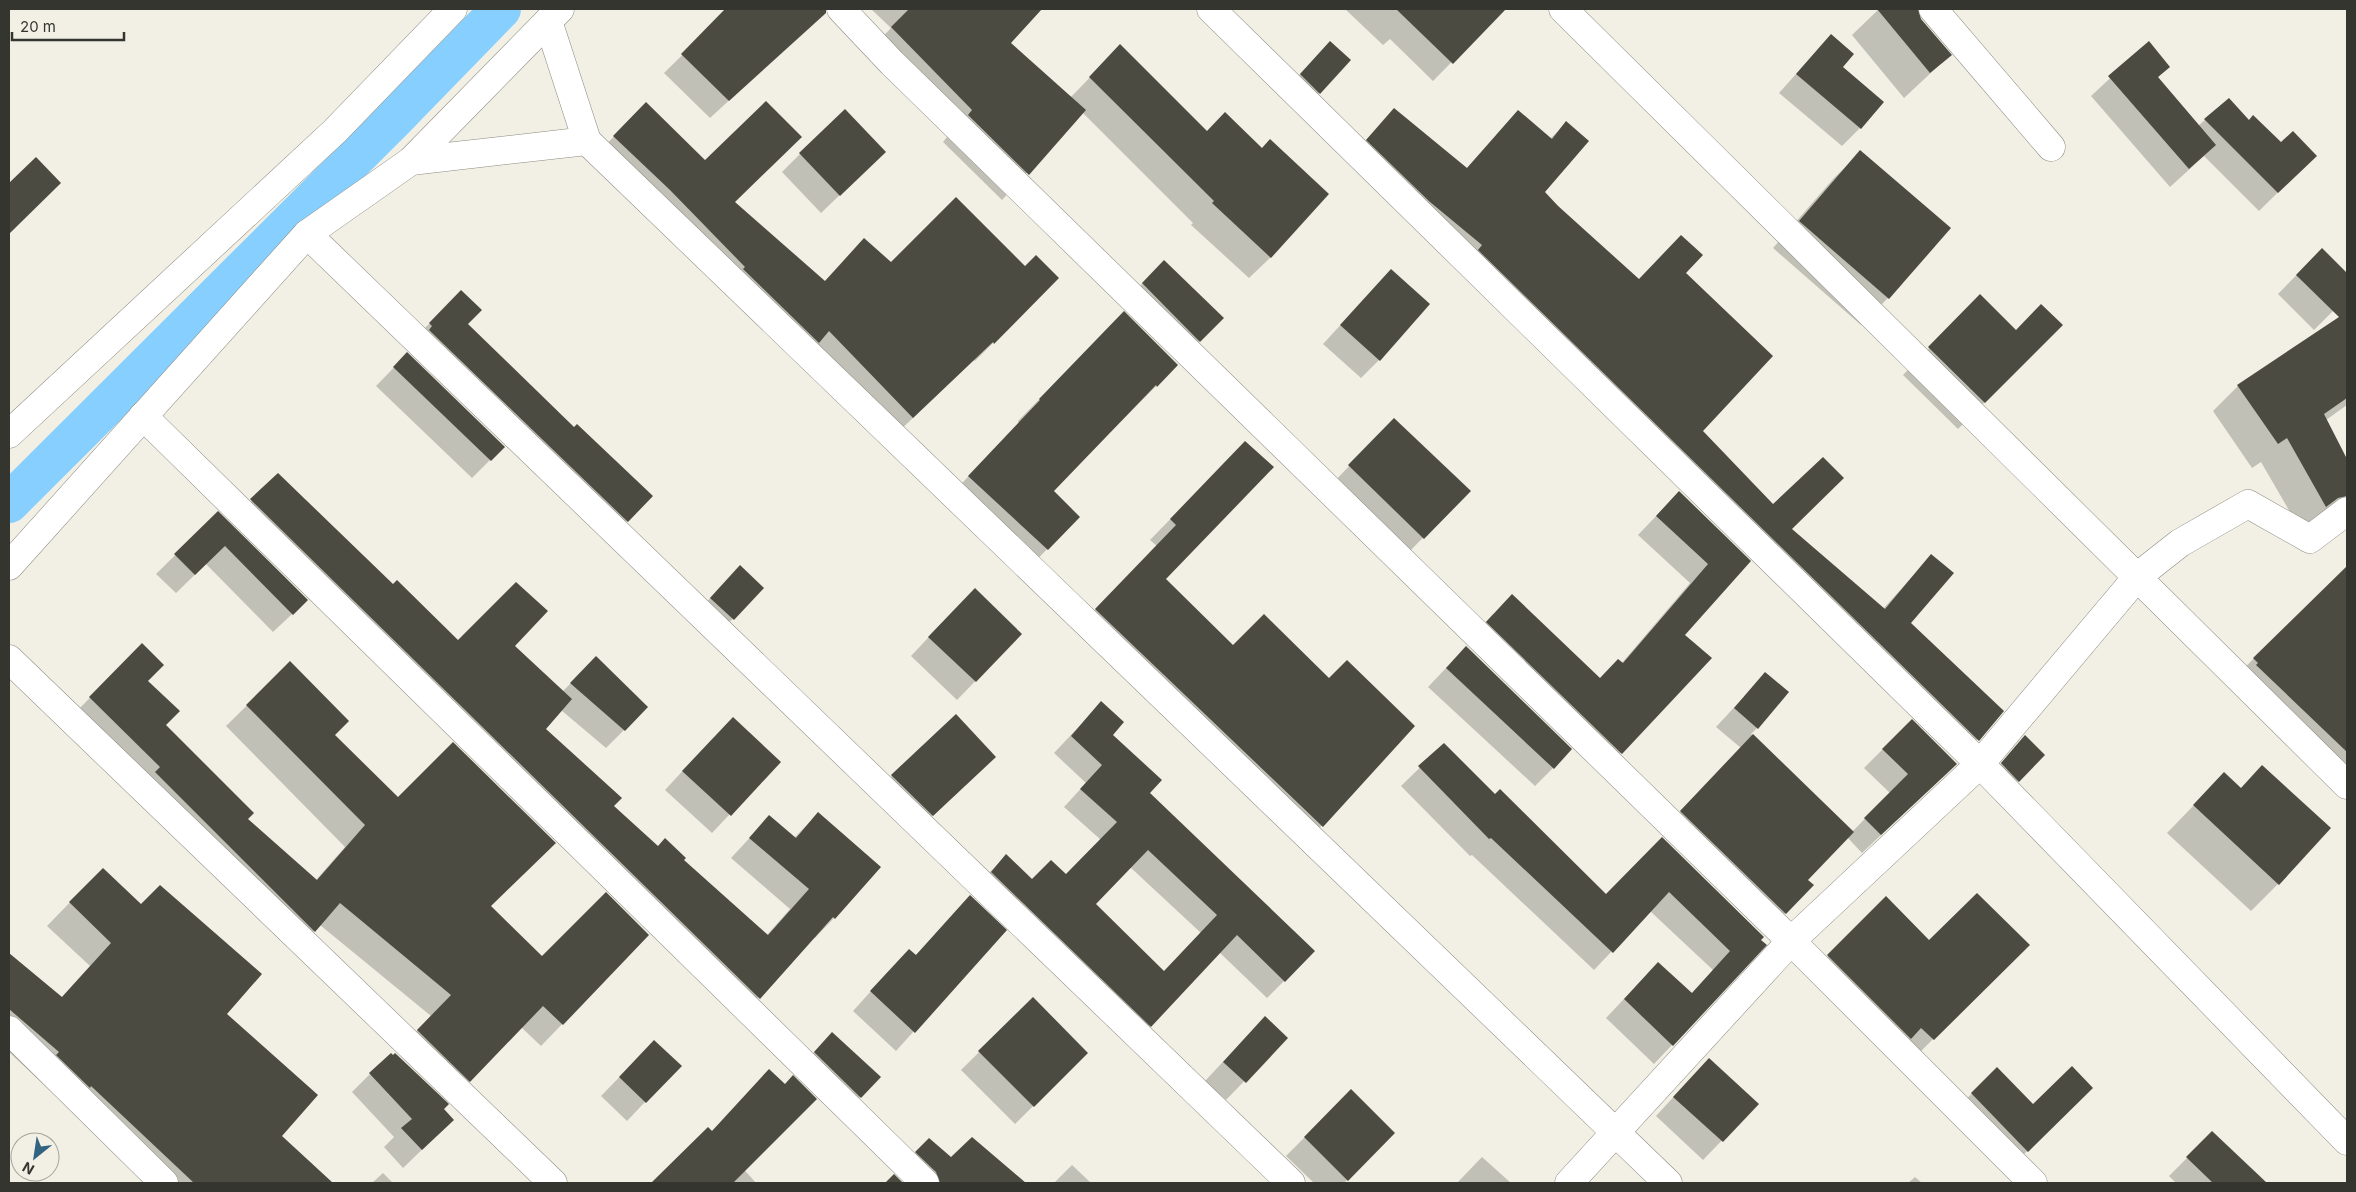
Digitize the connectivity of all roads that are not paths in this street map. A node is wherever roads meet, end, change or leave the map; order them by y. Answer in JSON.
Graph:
{"nodes":[{"id":1,"x":454,"y":9,"type":"edge"},
{"id":2,"x":841,"y":9,"type":"edge"},
{"id":3,"x":1211,"y":9,"type":"edge"},
{"id":4,"x":1564,"y":9,"type":"edge"},
{"id":5,"x":1933,"y":9,"type":"edge"},
{"id":6,"x":554,"y":15,"type":"edge"},
{"id":7,"x":587,"y":141,"type":"junction"},
{"id":8,"x":2051,"y":147,"type":"dead end"},
{"id":9,"x":411,"y":161,"type":"junction"},
{"id":10,"x":307,"y":234,"type":"junction"},
{"id":11,"x":143,"y":416,"type":"junction"},
{"id":12,"x":9,"y":434,"type":"edge"},
{"id":13,"x":2347,"y":511,"type":"edge"},
{"id":14,"x":9,"y":566,"type":"edge"},
{"id":15,"x":2138,"y":576,"type":"junction"},
{"id":16,"x":9,"y":659,"type":"edge"},
{"id":17,"x":1980,"y":764,"type":"junction"},
{"id":18,"x":2347,"y":785,"type":"edge"},
{"id":19,"x":1790,"y":941,"type":"junction"},
{"id":20,"x":9,"y":1030,"type":"edge"},
{"id":21,"x":1616,"y":1132,"type":"junction"},
{"id":22,"x":2347,"y":1141,"type":"edge"},
{"id":23,"x":164,"y":1183,"type":"edge"},
{"id":24,"x":553,"y":1183,"type":"edge"},
{"id":25,"x":925,"y":1183,"type":"edge"},
{"id":26,"x":1291,"y":1183,"type":"edge"},
{"id":27,"x":1569,"y":1183,"type":"edge"},
{"id":28,"x":1668,"y":1183,"type":"edge"},
{"id":29,"x":2033,"y":1183,"type":"edge"}],
"edges":[{"from":1,"to":12,"type":"street"},
{"from":2,"to":19,"type":"street"},
{"from":3,"to":17,"type":"street"},
{"from":4,"to":15,"type":"street"},
{"from":5,"to":8,"type":"street"},
{"from":6,"to":7,"type":"street"},
{"from":6,"to":9,"type":"street"},
{"from":7,"to":9,"type":"street"},
{"from":7,"to":21,"type":"street"},
{"from":9,"to":10,"type":"street"},
{"from":10,"to":11,"type":"street"},
{"from":10,"to":26,"type":"street"},
{"from":11,"to":14,"type":"street"},
{"from":11,"to":25,"type":"street"},
{"from":13,"to":15,"type":"street"},
{"from":15,"to":17,"type":"street"},
{"from":15,"to":18,"type":"street"},
{"from":16,"to":24,"type":"street"},
{"from":17,"to":19,"type":"street"},
{"from":17,"to":22,"type":"street"},
{"from":19,"to":21,"type":"street"},
{"from":19,"to":29,"type":"street"},
{"from":20,"to":23,"type":"street"},
{"from":21,"to":27,"type":"street"},
{"from":21,"to":28,"type":"street"}]}
